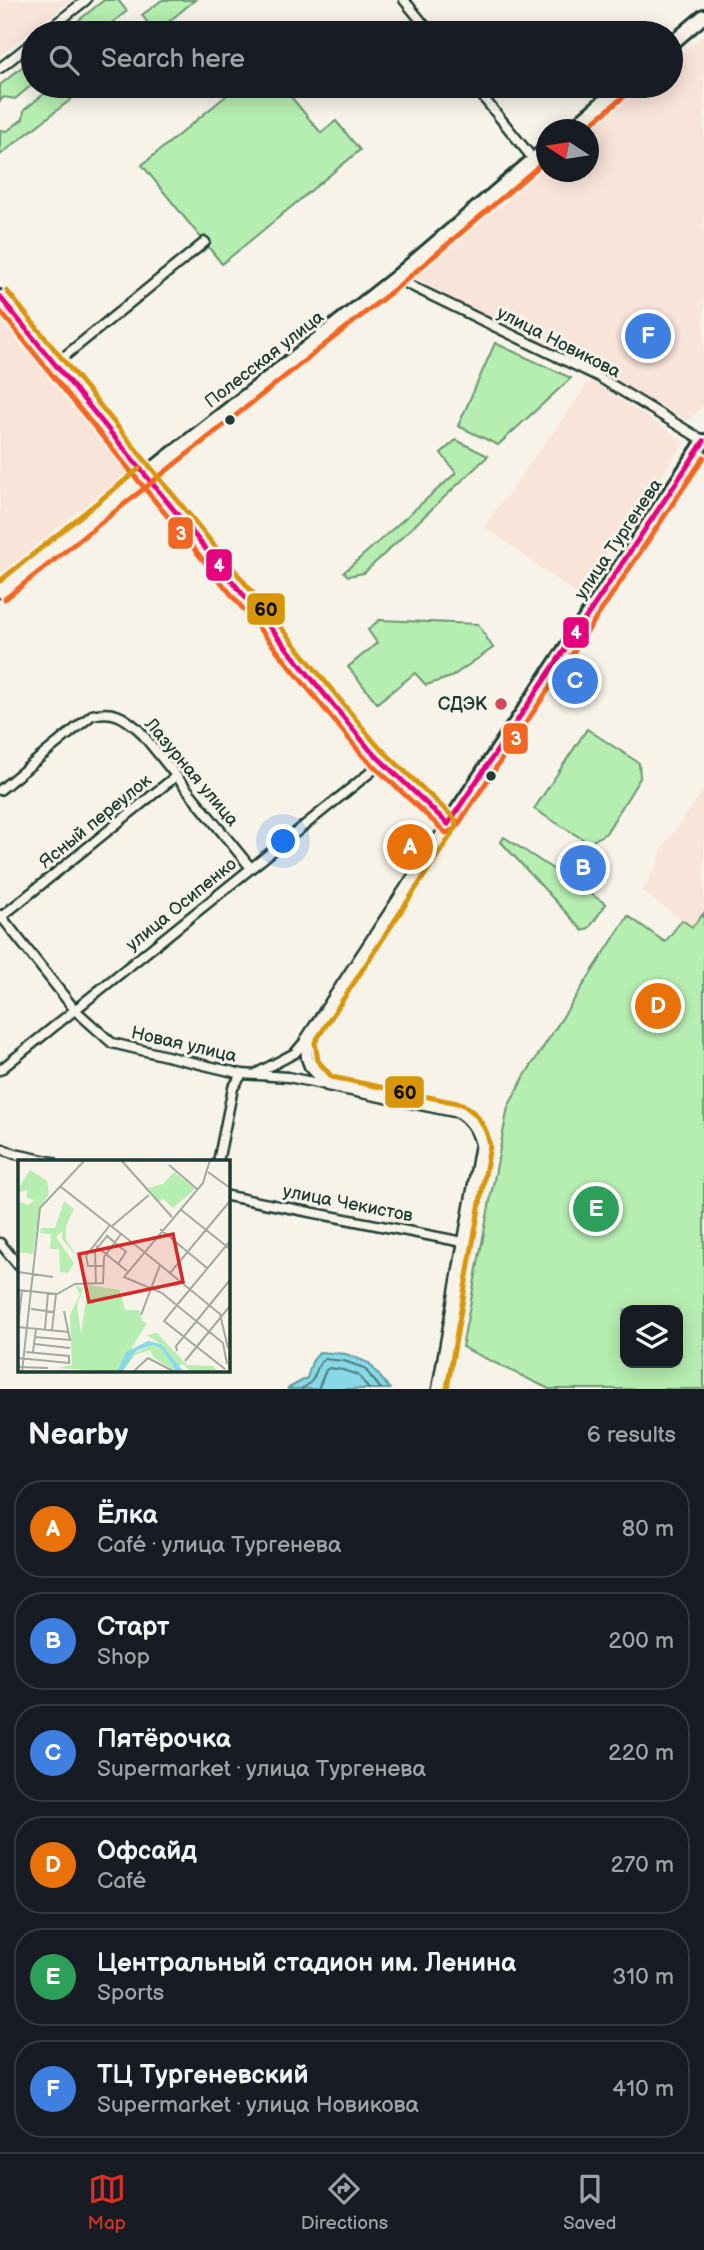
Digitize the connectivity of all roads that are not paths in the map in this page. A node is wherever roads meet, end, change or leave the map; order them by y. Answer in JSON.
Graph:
{"nodes":[{"id":1,"x":86,"y":0,"type":"edge"},
{"id":2,"x":404,"y":0,"type":"edge"},
{"id":3,"x":704,"y":16,"type":"edge"},
{"id":4,"x":59,"y":21,"type":"edge"},
{"id":5,"x":421,"y":21,"type":"edge"},
{"id":6,"x":683,"y":34,"type":"edge"},
{"id":7,"x":21,"y":51,"type":"edge"},
{"id":8,"x":0,"y":68,"type":"edge"},
{"id":9,"x":484,"y":98,"type":"edge"},
{"id":10,"x":608,"y":98,"type":"edge"},
{"id":11,"x":583,"y":119,"type":"edge"},
{"id":12,"x":534,"y":160,"type":"joint"},
{"id":13,"x":205,"y":242,"type":"dead end"},
{"id":14,"x":395,"y":278,"type":"junction"},
{"id":15,"x":0,"y":297,"type":"edge"},
{"id":16,"x":55,"y":364,"type":"junction"},
{"id":17,"x":704,"y":441,"type":"edge"},
{"id":18,"x":144,"y":476,"type":"junction"},
{"id":19,"x":0,"y":592,"type":"edge"},
{"id":20,"x":382,"y":763,"type":"junction"},
{"id":21,"x":176,"y":776,"type":"junction"},
{"id":22,"x":0,"y":790,"type":"edge"},
{"id":23,"x":448,"y":824,"type":"junction"},
{"id":24,"x":251,"y":868,"type":"junction"},
{"id":25,"x":1,"y":916,"type":"edge"},
{"id":26,"x":75,"y":1010,"type":"junction"},
{"id":27,"x":306,"y":1040,"type":"junction"},
{"id":28,"x":0,"y":1070,"type":"edge"},
{"id":29,"x":242,"y":1074,"type":"junction"},
{"id":30,"x":256,"y":1074,"type":"junction"},
{"id":31,"x":327,"y":1085,"type":"junction"},
{"id":32,"x":0,"y":1148,"type":"edge"},
{"id":33,"x":48,"y":1160,"type":"edge"},
{"id":34,"x":218,"y":1160,"type":"edge"},
{"id":35,"x":229,"y":1196,"type":"edge"},
{"id":36,"x":463,"y":1242,"type":"junction"},
{"id":37,"x":0,"y":1243,"type":"edge"},
{"id":38,"x":18,"y":1265,"type":"edge"},
{"id":39,"x":438,"y":1389,"type":"edge"}],
"edges":[{"from":1,"to":4,"type":"street"},
{"from":2,"to":5,"type":"street"},
{"from":3,"to":6,"type":"main road"},
{"from":7,"to":8,"type":"street"},
{"from":9,"to":12,"type":"street"},
{"from":10,"to":11,"type":"main road"},
{"from":12,"to":14,"type":"main road","name":"Полесская улица"},
{"from":13,"to":16,"type":"street"},
{"from":14,"to":17,"type":"street","name":"улица Новикова"},
{"from":14,"to":18,"type":"main road","name":"Полесская улица"},
{"from":15,"to":16,"type":"main road"},
{"from":16,"to":18,"type":"main road"},
{"from":17,"to":23,"type":"main road","name":"улица Тургенева"},
{"from":18,"to":19,"type":"street","name":"Полесская улица"},
{"from":18,"to":20,"type":"main road"},
{"from":20,"to":23,"type":"main road"},
{"from":20,"to":24,"type":"street","name":"улица Осипенко"},
{"from":21,"to":22,"type":"street","name":"Лазурная улица"},
{"from":21,"to":24,"type":"street","name":"Лазурная улица"},
{"from":21,"to":25,"type":"street","name":"Ясный переулок"},
{"from":23,"to":27,"type":"street","name":"улица Тургенева"},
{"from":24,"to":26,"type":"street","name":"улица Осипенко"},
{"from":25,"to":26,"type":"street","name":"Новая улица"},
{"from":26,"to":28,"type":"street","name":"улица Осипенко"},
{"from":26,"to":29,"type":"street","name":"Новая улица"},
{"from":27,"to":30,"type":"street"},
{"from":27,"to":31,"type":"street"},
{"from":29,"to":30,"type":"street","name":"Новая улица"},
{"from":29,"to":34,"type":"street"},
{"from":30,"to":31,"type":"street","name":"Новая улица"},
{"from":31,"to":36,"type":"street","name":"Новая улица"},
{"from":32,"to":33,"type":"street"},
{"from":35,"to":36,"type":"street","name":"улица Чекистов"},
{"from":36,"to":39,"type":"street"},
{"from":37,"to":38,"type":"street"}]}
